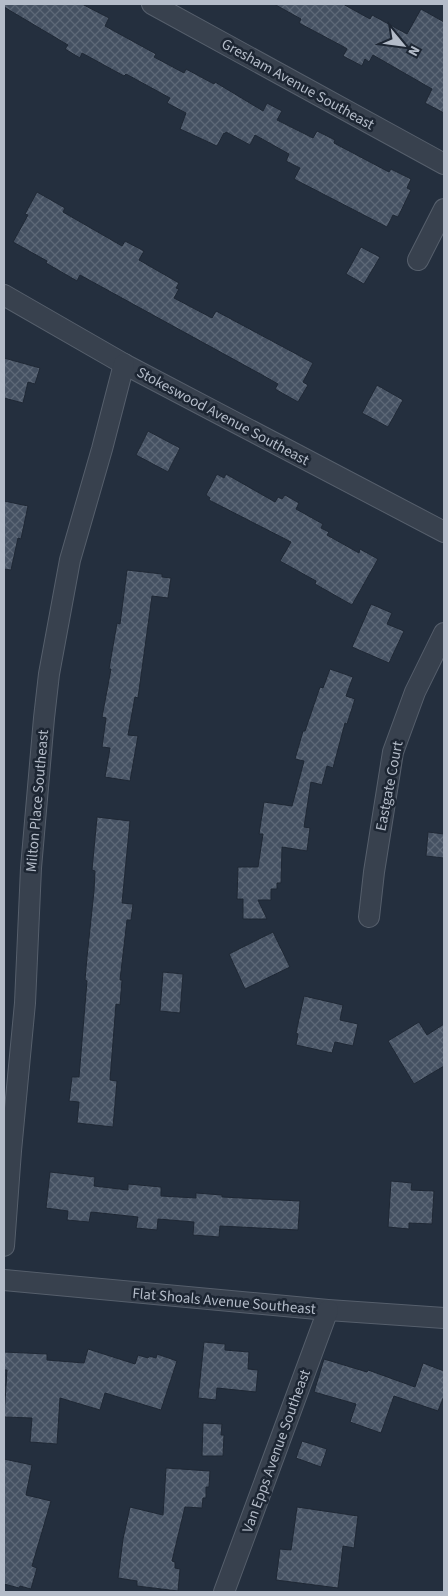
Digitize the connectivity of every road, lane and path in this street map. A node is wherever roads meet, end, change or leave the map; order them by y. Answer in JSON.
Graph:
{"nodes":[{"id":1,"x":152,"y":4,"type":"edge"},
{"id":2,"x":444,"y":164,"type":"edge"},
{"id":3,"x":444,"y":210,"type":"edge"},
{"id":4,"x":418,"y":260,"type":"dead end"},
{"id":5,"x":4,"y":295,"type":"edge"},
{"id":6,"x":124,"y":364,"type":"junction"},
{"id":7,"x":444,"y":532,"type":"edge"},
{"id":8,"x":444,"y":633,"type":"edge"},
{"id":9,"x":369,"y":917,"type":"dead end"},
{"id":10,"x":4,"y":1246,"type":"edge"},
{"id":11,"x":4,"y":1280,"type":"edge"},
{"id":12,"x":328,"y":1310,"type":"junction"},
{"id":13,"x":444,"y":1318,"type":"edge"},
{"id":14,"x":224,"y":1592,"type":"edge"}],
"edges":[{"from":1,"to":2,"type":"street","name":"Gresham Avenue Southeast"},
{"from":3,"to":4,"type":"street"},
{"from":5,"to":6,"type":"street","name":"Stokeswood Avenue Southeast"},
{"from":6,"to":7,"type":"street","name":"Stokeswood Avenue Southeast"},
{"from":6,"to":10,"type":"street","name":"Milton Place Southeast"},
{"from":8,"to":9,"type":"street","name":"Eastgate Court"},
{"from":11,"to":12,"type":"street","name":"Flat Shoals Avenue Southeast"},
{"from":12,"to":13,"type":"street","name":"Flat Shoals Avenue Southeast"},
{"from":12,"to":14,"type":"street","name":"Van Epps Avenue Southeast"}]}
